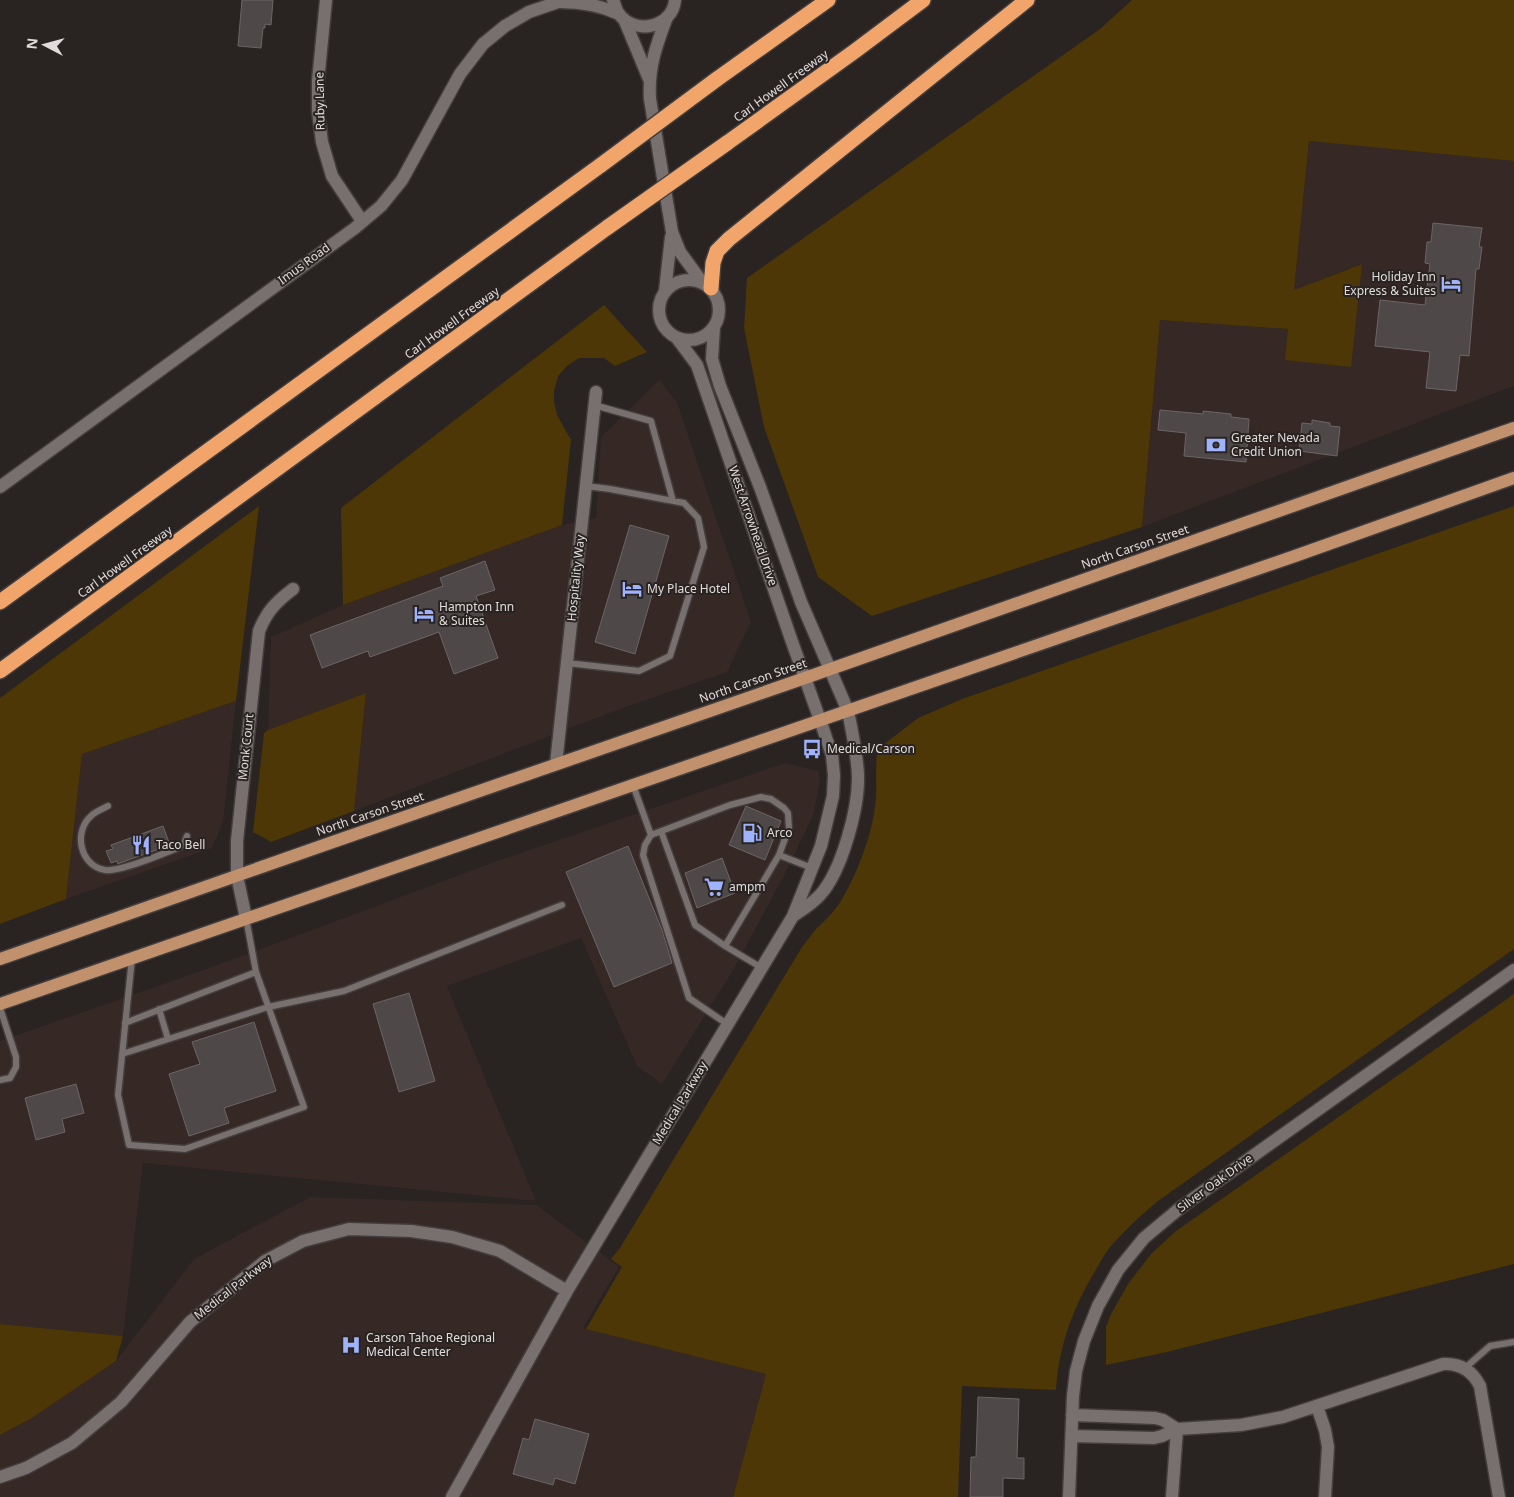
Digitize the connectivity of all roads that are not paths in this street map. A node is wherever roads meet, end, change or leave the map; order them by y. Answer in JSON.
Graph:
{"nodes":[{"id":1,"x":326,"y":0,"type":"edge"},
{"id":2,"x":613,"y":0,"type":"edge"},
{"id":3,"x":675,"y":0,"type":"edge"},
{"id":4,"x":828,"y":0,"type":"edge"},
{"id":5,"x":923,"y":0,"type":"edge"},
{"id":6,"x":1027,"y":0,"type":"edge"},
{"id":7,"x":562,"y":1,"type":"edge"},
{"id":8,"x":621,"y":17,"type":"junction"},
{"id":9,"x":667,"y":18,"type":"junction"},
{"id":10,"x":649,"y":80,"type":"junction"},
{"id":11,"x":362,"y":221,"type":"junction"},
{"id":12,"x":672,"y":232,"type":"junction"},
{"id":13,"x":706,"y":285,"type":"junction"},
{"id":14,"x":665,"y":291,"type":"junction"},
{"id":15,"x":714,"y":327,"type":"junction"},
{"id":16,"x":676,"y":338,"type":"junction"},
{"id":17,"x":595,"y":399,"type":"joint"},
{"id":18,"x":1514,"y":428,"type":"edge"},
{"id":19,"x":1514,"y":478,"type":"edge"},
{"id":20,"x":586,"y":486,"type":"junction"},
{"id":21,"x":0,"y":488,"type":"edge"},
{"id":22,"x":673,"y":501,"type":"junction"},
{"id":23,"x":293,"y":589,"type":"dead end"},
{"id":24,"x":0,"y":602,"type":"edge"},
{"id":25,"x":567,"y":663,"type":"junction"},
{"id":26,"x":830,"y":669,"type":"junction"},
{"id":27,"x":0,"y":671,"type":"edge"},
{"id":28,"x":805,"y":678,"type":"junction"},
{"id":29,"x":848,"y":710,"type":"junction"},
{"id":30,"x":820,"y":720,"type":"junction"},
{"id":31,"x":556,"y":764,"type":"junction"},
{"id":32,"x":633,"y":785,"type":"junction"},
{"id":33,"x":108,"y":806,"type":"dead end"},
{"id":34,"x":661,"y":831,"type":"junction"},
{"id":35,"x":651,"y":835,"type":"junction"},
{"id":36,"x":187,"y":836,"type":"dead end"},
{"id":37,"x":779,"y":855,"type":"junction"},
{"id":38,"x":812,"y":868,"type":"junction"},
{"id":39,"x":238,"y":876,"type":"junction"},
{"id":40,"x":562,"y":905,"type":"dead end"},
{"id":41,"x":793,"y":916,"type":"junction"},
{"id":42,"x":246,"y":918,"type":"junction"},
{"id":43,"x":725,"y":946,"type":"junction"},
{"id":44,"x":132,"y":958,"type":"junction"},
{"id":45,"x":0,"y":959,"type":"edge"},
{"id":46,"x":762,"y":968,"type":"junction"},
{"id":47,"x":1514,"y":970,"type":"edge"},
{"id":48,"x":256,"y":972,"type":"junction"},
{"id":49,"x":0,"y":1006,"type":"edge"},
{"id":50,"x":268,"y":1007,"type":"junction"},
{"id":51,"x":160,"y":1010,"type":"junction"},
{"id":52,"x":125,"y":1023,"type":"junction"},
{"id":53,"x":727,"y":1024,"type":"junction"},
{"id":54,"x":168,"y":1039,"type":"junction"},
{"id":55,"x":122,"y":1054,"type":"junction"},
{"id":56,"x":0,"y":1080,"type":"edge"},
{"id":57,"x":567,"y":1291,"type":"junction"},
{"id":58,"x":1514,"y":1342,"type":"edge"},
{"id":59,"x":1465,"y":1368,"type":"junction"},
{"id":60,"x":1317,"y":1406,"type":"junction"},
{"id":61,"x":1072,"y":1415,"type":"junction"},
{"id":62,"x":1177,"y":1429,"type":"junction"},
{"id":63,"x":1072,"y":1436,"type":"junction"},
{"id":64,"x":0,"y":1477,"type":"edge"},
{"id":65,"x":452,"y":1497,"type":"edge"},
{"id":66,"x":1069,"y":1497,"type":"edge"},
{"id":67,"x":1172,"y":1497,"type":"edge"},
{"id":68,"x":1325,"y":1497,"type":"edge"},
{"id":69,"x":1500,"y":1497,"type":"edge"}],
"edges":[{"from":1,"to":11,"type":"street","name":"Ruby Lane"},
{"from":2,"to":8,"type":"street"},
{"from":3,"to":9,"type":"street"},
{"from":4,"to":24,"type":"highway","bridge":true},
{"from":5,"to":27,"type":"highway","name":"Carl Howell Freeway","bridge":true},
{"from":6,"to":13,"type":"highway"},
{"from":7,"to":8,"type":"street","name":"Imus Road"},
{"from":7,"to":11,"type":"street","name":"Imus Road"},
{"from":8,"to":9,"type":"street","name":"Imus Road"},
{"from":8,"to":10,"type":"street"},
{"from":9,"to":10,"type":"street"},
{"from":10,"to":12,"type":"street"},
{"from":11,"to":21,"type":"street","name":"Imus Road"},
{"from":12,"to":13,"type":"street"},
{"from":12,"to":14,"type":"street"},
{"from":13,"to":14,"type":"street"},
{"from":13,"to":15,"type":"street"},
{"from":14,"to":16,"type":"street"},
{"from":15,"to":16,"type":"street"},
{"from":15,"to":26,"type":"street","name":"West Arrowhead Drive"},
{"from":16,"to":28,"type":"street","name":"West Arrowhead Drive"},
{"from":17,"to":20,"type":"street","name":"Hospitality Way"},
{"from":17,"to":22,"type":"lane"},
{"from":18,"to":26,"type":"main road","name":"North Carson Street"},
{"from":19,"to":29,"type":"main road"},
{"from":20,"to":22,"type":"lane"},
{"from":20,"to":25,"type":"street","name":"Hospitality Way"},
{"from":22,"to":25,"type":"lane"},
{"from":23,"to":39,"type":"street","name":"Monk Court"},
{"from":25,"to":31,"type":"street","name":"Hospitality Way"},
{"from":26,"to":28,"type":"main road","name":"North Carson Street"},
{"from":26,"to":29,"type":"street","name":"West Arrowhead Drive"},
{"from":28,"to":30,"type":"street","name":"West Arrowhead Drive"},
{"from":28,"to":31,"type":"main road","name":"North Carson Street"},
{"from":29,"to":30,"type":"main road"},
{"from":29,"to":41,"type":"street","name":"Medical Parkway"},
{"from":30,"to":32,"type":"main road"},
{"from":30,"to":38,"type":"street","name":"Medical Parkway"},
{"from":31,"to":39,"type":"main road","name":"North Carson Street"},
{"from":32,"to":35,"type":"lane"},
{"from":32,"to":42,"type":"main road"},
{"from":33,"to":36,"type":"lane"},
{"from":34,"to":35,"type":"lane"},
{"from":34,"to":37,"type":"lane"},
{"from":34,"to":43,"type":"lane"},
{"from":35,"to":53,"type":"lane"},
{"from":37,"to":38,"type":"lane"},
{"from":37,"to":43,"type":"lane"},
{"from":38,"to":41,"type":"street","name":"Medical Parkway"},
{"from":39,"to":42,"type":"street","name":"Monk Court"},
{"from":39,"to":45,"type":"main road","name":"North Carson Street"},
{"from":40,"to":50,"type":"lane"},
{"from":41,"to":46,"type":"street","name":"Medical Parkway"},
{"from":42,"to":44,"type":"main road"},
{"from":42,"to":48,"type":"lane"},
{"from":43,"to":46,"type":"lane"},
{"from":44,"to":49,"type":"main road"},
{"from":44,"to":52,"type":"lane"},
{"from":46,"to":53,"type":"street","name":"Medical Parkway"},
{"from":47,"to":61,"type":"street","name":"Silver Oak Drive"},
{"from":48,"to":50,"type":"lane"},
{"from":48,"to":51,"type":"lane"},
{"from":49,"to":56,"type":"lane"},
{"from":50,"to":54,"type":"lane"},
{"from":50,"to":55,"type":"lane"},
{"from":51,"to":52,"type":"lane"},
{"from":51,"to":54,"type":"lane"},
{"from":52,"to":55,"type":"lane"},
{"from":53,"to":57,"type":"street","name":"Medical Parkway"},
{"from":54,"to":55,"type":"lane"},
{"from":57,"to":64,"type":"street","name":"Medical Parkway"},
{"from":57,"to":65,"type":"street","name":"Medical Parkway"},
{"from":58,"to":59,"type":"lane"},
{"from":59,"to":60,"type":"street"},
{"from":59,"to":69,"type":"street"},
{"from":60,"to":62,"type":"street"},
{"from":60,"to":68,"type":"street"},
{"from":61,"to":62,"type":"street"},
{"from":61,"to":63,"type":"street","name":"Silver Oak Drive"},
{"from":62,"to":63,"type":"street"},
{"from":62,"to":67,"type":"street"},
{"from":63,"to":66,"type":"street","name":"Silver Oak Drive"}]}
